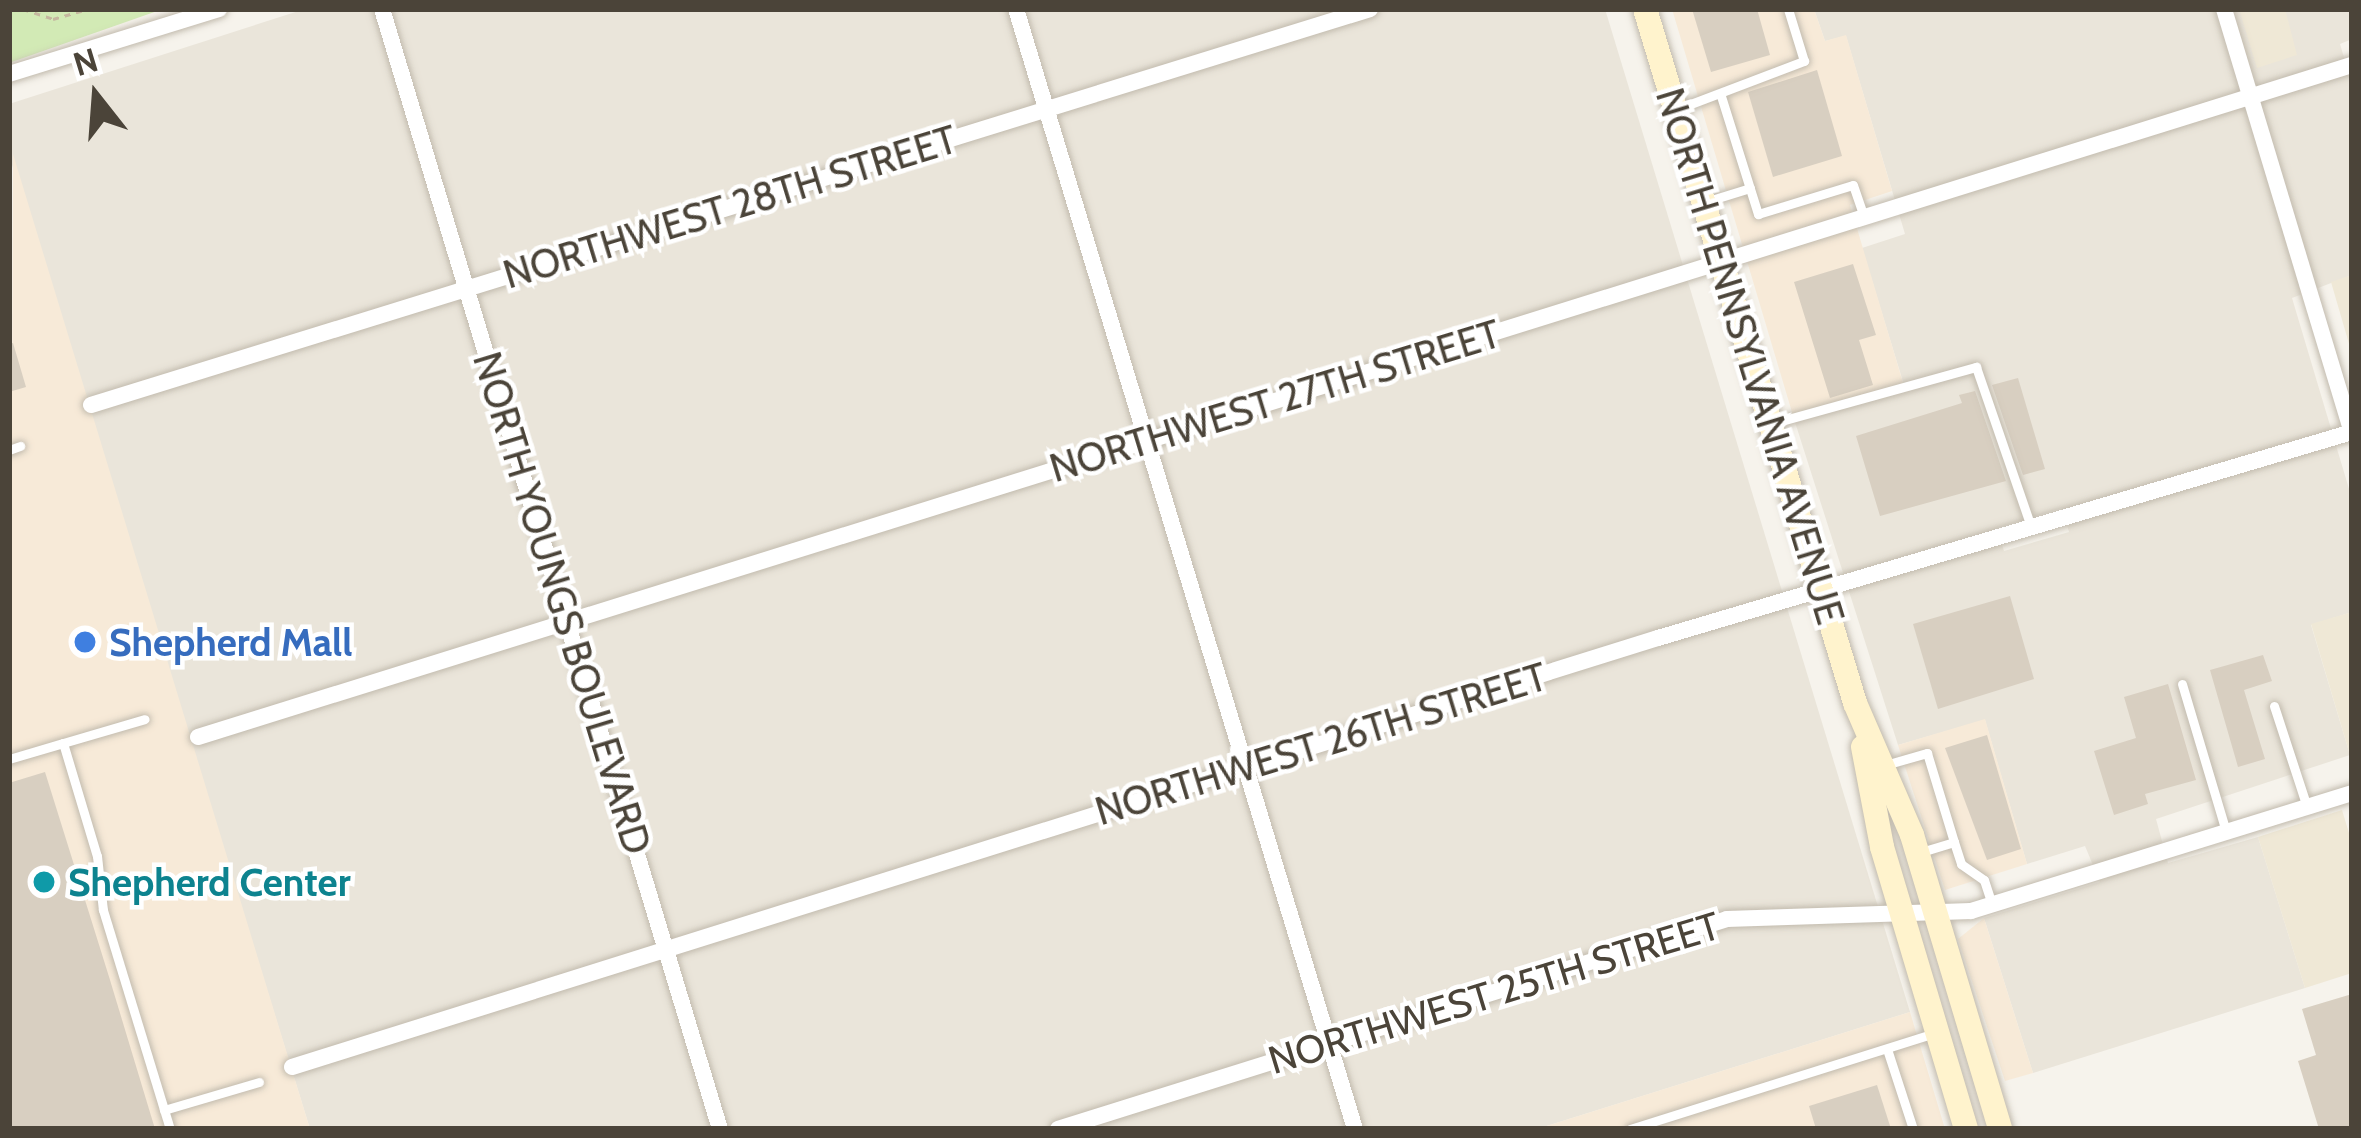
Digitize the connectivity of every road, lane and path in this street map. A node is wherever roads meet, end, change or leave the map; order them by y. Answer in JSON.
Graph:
{"nodes":[{"id":1,"x":23,"y":9,"type":"edge"},
{"id":2,"x":89,"y":9,"type":"edge"},
{"id":3,"x":219,"y":9,"type":"edge"},
{"id":4,"x":382,"y":9,"type":"edge"},
{"id":5,"x":1016,"y":9,"type":"edge"},
{"id":6,"x":1370,"y":9,"type":"edge"},
{"id":7,"x":1645,"y":9,"type":"edge"},
{"id":8,"x":1788,"y":9,"type":"edge"},
{"id":9,"x":2224,"y":9,"type":"edge"},
{"id":10,"x":2352,"y":65,"type":"edge"},
{"id":11,"x":9,"y":74,"type":"edge"},
{"id":12,"x":1721,"y":97,"type":"junction"},
{"id":13,"x":2250,"y":97,"type":"junction"},
{"id":14,"x":1046,"y":109,"type":"junction"},
{"id":15,"x":1675,"y":110,"type":"junction"},
{"id":16,"x":1750,"y":188,"type":"junction"},
{"id":17,"x":1703,"y":202,"type":"junction"},
{"id":18,"x":1864,"y":217,"type":"junction"},
{"id":19,"x":1721,"y":262,"type":"junction"},
{"id":20,"x":466,"y":288,"type":"junction"},
{"id":21,"x":91,"y":405,"type":"dead end"},
{"id":22,"x":1770,"y":424,"type":"junction"},
{"id":23,"x":2352,"y":432,"type":"edge"},
{"id":24,"x":1147,"y":441,"type":"junction"},
{"id":25,"x":2032,"y":530,"type":"junction"},
{"id":26,"x":1822,"y":595,"type":"junction"},
{"id":27,"x":567,"y":622,"type":"junction"},
{"id":28,"x":2182,"y":684,"type":"dead end"},
{"id":29,"x":1856,"y":703,"type":"junction"},
{"id":30,"x":2274,"y":706,"type":"dead end"},
{"id":31,"x":145,"y":718,"type":"dead end"},
{"id":32,"x":198,"y":736,"type":"dead end"},
{"id":33,"x":63,"y":743,"type":"junction"},
{"id":34,"x":9,"y":760,"type":"edge"},
{"id":35,"x":1882,"y":766,"type":"junction"},
{"id":36,"x":1245,"y":767,"type":"junction"},
{"id":37,"x":2352,"y":793,"type":"edge"},
{"id":38,"x":2307,"y":807,"type":"junction"},
{"id":39,"x":2226,"y":832,"type":"junction"},
{"id":40,"x":1954,"y":842,"type":"junction"},
{"id":41,"x":1917,"y":853,"type":"junction"},
{"id":42,"x":1991,"y":904,"type":"junction"},
{"id":43,"x":1902,"y":915,"type":"junction"},
{"id":44,"x":1936,"y":916,"type":"junction"},
{"id":45,"x":666,"y":950,"type":"junction"},
{"id":46,"x":1937,"y":1032,"type":"junction"},
{"id":47,"x":1329,"y":1044,"type":"junction"},
{"id":48,"x":1887,"y":1049,"type":"junction"},
{"id":49,"x":1976,"y":1050,"type":"junction"},
{"id":50,"x":1946,"y":1060,"type":"junction"},
{"id":51,"x":292,"y":1067,"type":"dead end"},
{"id":52,"x":260,"y":1082,"type":"dead end"},
{"id":53,"x":164,"y":1109,"type":"junction"},
{"id":54,"x":170,"y":1129,"type":"edge"},
{"id":55,"x":721,"y":1129,"type":"edge"},
{"id":56,"x":1058,"y":1129,"type":"edge"},
{"id":57,"x":1355,"y":1129,"type":"edge"},
{"id":58,"x":1630,"y":1129,"type":"edge"},
{"id":59,"x":1913,"y":1129,"type":"edge"},
{"id":60,"x":1966,"y":1129,"type":"edge"},
{"id":61,"x":2000,"y":1129,"type":"edge"}],
"edges":[{"from":1,"to":2,"type":"path"},
{"from":3,"to":11,"type":"street"},
{"from":4,"to":20,"type":"street","name":"NORTH YOUNGS BOULEVARD"},
{"from":5,"to":14,"type":"street"},
{"from":6,"to":14,"type":"street","name":"NORTHWEST 28TH STREET"},
{"from":7,"to":15,"type":"main road","name":"NORTH PENNSYLVANIA AVENUE"},
{"from":8,"to":12,"type":"lane"},
{"from":9,"to":13,"type":"street"},
{"from":10,"to":13,"type":"street","name":"NORTHWEST 27TH STREET"},
{"from":12,"to":15,"type":"lane"},
{"from":12,"to":16,"type":"lane"},
{"from":13,"to":18,"type":"street","name":"NORTHWEST 27TH STREET"},
{"from":13,"to":23,"type":"street"},
{"from":14,"to":20,"type":"street","name":"NORTHWEST 28TH STREET"},
{"from":14,"to":24,"type":"street"},
{"from":15,"to":17,"type":"main road","name":"NORTH PENNSYLVANIA AVENUE"},
{"from":16,"to":17,"type":"lane"},
{"from":16,"to":18,"type":"lane"},
{"from":17,"to":19,"type":"main road","name":"NORTH PENNSYLVANIA AVENUE"},
{"from":18,"to":19,"type":"street","name":"NORTHWEST 27TH STREET"},
{"from":19,"to":22,"type":"main road","name":"NORTH PENNSYLVANIA AVENUE"},
{"from":19,"to":24,"type":"street","name":"NORTHWEST 27TH STREET"},
{"from":20,"to":21,"type":"street","name":"NORTHWEST 28TH STREET"},
{"from":20,"to":27,"type":"street","name":"NORTH YOUNGS BOULEVARD"},
{"from":22,"to":25,"type":"lane"},
{"from":22,"to":26,"type":"main road","name":"NORTH PENNSYLVANIA AVENUE"},
{"from":23,"to":25,"type":"street","name":"NORTHWEST 26TH STREET"},
{"from":24,"to":27,"type":"street","name":"NORTHWEST 27TH STREET"},
{"from":24,"to":36,"type":"street"},
{"from":25,"to":26,"type":"street","name":"NORTHWEST 26TH STREET"},
{"from":26,"to":29,"type":"main road","name":"NORTH PENNSYLVANIA AVENUE"},
{"from":26,"to":36,"type":"street","name":"NORTHWEST 26TH STREET"},
{"from":27,"to":32,"type":"street","name":"NORTHWEST 27TH STREET"},
{"from":27,"to":45,"type":"street","name":"NORTH YOUNGS BOULEVARD"},
{"from":28,"to":39,"type":"lane"},
{"from":29,"to":35,"type":"main road","name":"NORTH PENNSYLVANIA AVENUE"},
{"from":29,"to":43,"type":"main road","name":"NORTH PENNSYLVANIA AVENUE"},
{"from":30,"to":38,"type":"lane"},
{"from":31,"to":33,"type":"lane"},
{"from":33,"to":34,"type":"lane"},
{"from":33,"to":53,"type":"lane"},
{"from":35,"to":40,"type":"lane"},
{"from":35,"to":41,"type":"main road","name":"NORTH PENNSYLVANIA AVENUE"},
{"from":36,"to":45,"type":"street","name":"NORTHWEST 26TH STREET"},
{"from":36,"to":47,"type":"street"},
{"from":37,"to":38,"type":"street","name":"NORTHWEST 25TH STREET"},
{"from":38,"to":39,"type":"street","name":"NORTHWEST 25TH STREET"},
{"from":39,"to":42,"type":"street","name":"NORTHWEST 25TH STREET"},
{"from":40,"to":41,"type":"lane"},
{"from":40,"to":42,"type":"lane"},
{"from":41,"to":44,"type":"main road","name":"NORTH PENNSYLVANIA AVENUE"},
{"from":42,"to":44,"type":"street","name":"NORTHWEST 25TH STREET"},
{"from":43,"to":44,"type":"street","name":"NORTHWEST 25TH STREET"},
{"from":43,"to":46,"type":"main road","name":"NORTH PENNSYLVANIA AVENUE"},
{"from":43,"to":47,"type":"street","name":"NORTHWEST 25TH STREET"},
{"from":44,"to":49,"type":"main road","name":"NORTH PENNSYLVANIA AVENUE"},
{"from":45,"to":51,"type":"street","name":"NORTHWEST 26TH STREET"},
{"from":45,"to":55,"type":"street","name":"NORTH YOUNGS BOULEVARD"},
{"from":46,"to":48,"type":"lane"},
{"from":46,"to":50,"type":"main road","name":"NORTH PENNSYLVANIA AVENUE"},
{"from":47,"to":56,"type":"street","name":"NORTHWEST 25TH STREET"},
{"from":47,"to":57,"type":"street"},
{"from":48,"to":58,"type":"lane"},
{"from":48,"to":59,"type":"lane"},
{"from":49,"to":50,"type":"main road"},
{"from":49,"to":61,"type":"main road","name":"NORTH PENNSYLVANIA AVENUE"},
{"from":50,"to":60,"type":"main road","name":"NORTH PENNSYLVANIA AVENUE"},
{"from":52,"to":53,"type":"lane"},
{"from":53,"to":54,"type":"lane"}]}
